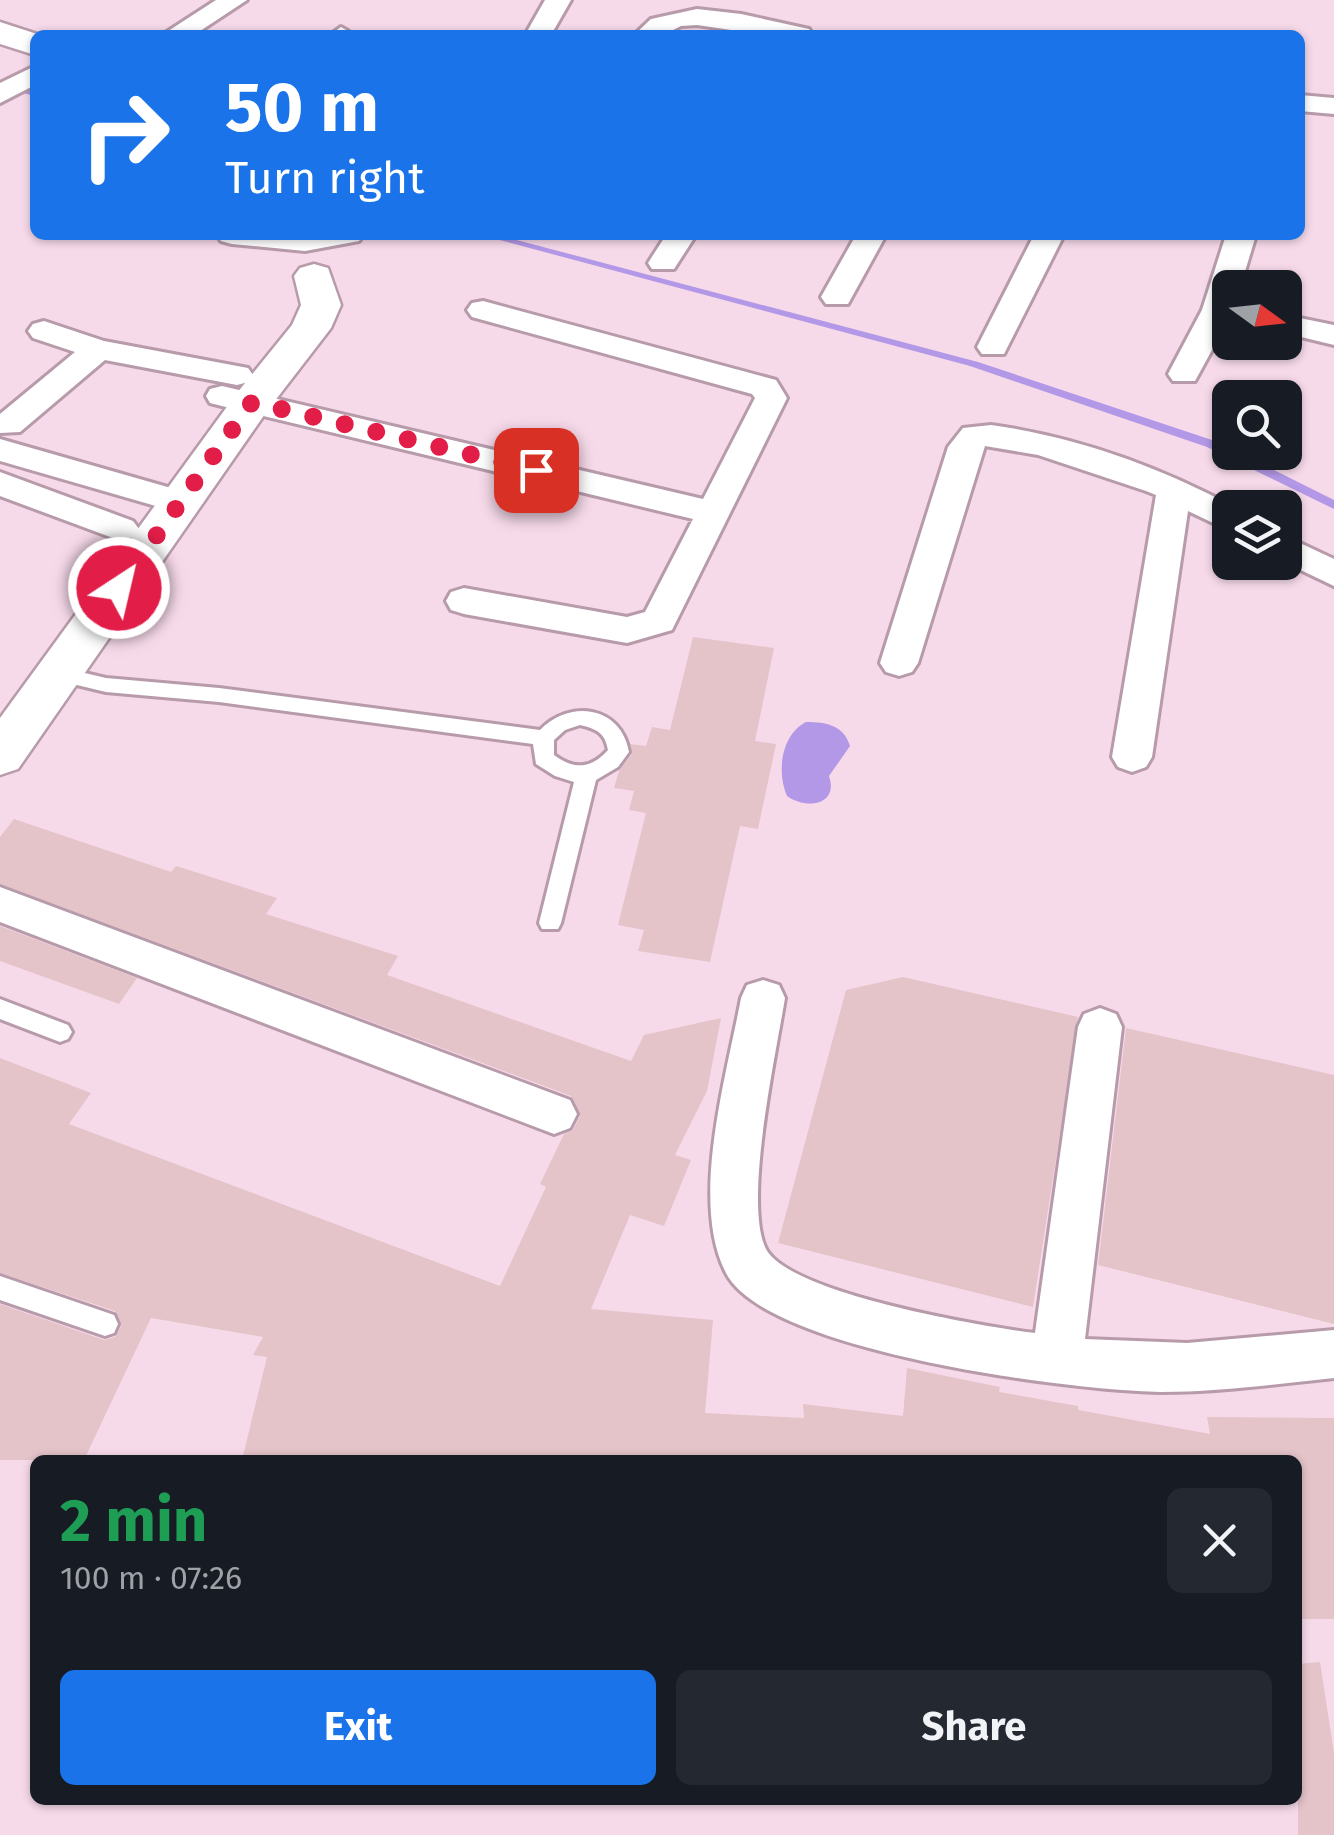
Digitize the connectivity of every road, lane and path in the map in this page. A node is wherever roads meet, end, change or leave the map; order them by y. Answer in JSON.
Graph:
{"nodes":[{"id":1,"x":234,"y":0,"type":"edge"},
{"id":2,"x":558,"y":0,"type":"edge"},
{"id":3,"x":184,"y":30,"type":"edge"},
{"id":4,"x":541,"y":30,"type":"edge"},
{"id":5,"x":652,"y":30,"type":"edge"},
{"id":6,"x":774,"y":30,"type":"edge"},
{"id":7,"x":0,"y":32,"type":"edge"},
{"id":8,"x":30,"y":43,"type":"edge"},
{"id":9,"x":30,"y":77,"type":"edge"},
{"id":10,"x":0,"y":94,"type":"edge"},
{"id":11,"x":1305,"y":103,"type":"edge"},
{"id":12,"x":1334,"y":106,"type":"edge"},
{"id":13,"x":273,"y":240,"type":"edge"},
{"id":14,"x":678,"y":240,"type":"edge"},
{"id":15,"x":868,"y":240,"type":"edge"},
{"id":16,"x":1046,"y":240,"type":"edge"},
{"id":17,"x":1240,"y":240,"type":"edge"},
{"id":18,"x":330,"y":247,"type":"edge"},
{"id":19,"x":663,"y":263,"type":"dead end"},
{"id":20,"x":1233,"y":270,"type":"edge"},
{"id":21,"x":838,"y":298,"type":"dead end"},
{"id":22,"x":483,"y":310,"type":"dead end"},
{"id":23,"x":1302,"y":328,"type":"edge"},
{"id":24,"x":1212,"y":330,"type":"edge"},
{"id":25,"x":44,"y":331,"type":"dead end"},
{"id":26,"x":1334,"y":335,"type":"edge"},
{"id":27,"x":993,"y":347,"type":"dead end"},
{"id":28,"x":98,"y":349,"type":"junction"},
{"id":29,"x":1184,"y":374,"type":"dead end"},
{"id":30,"x":237,"y":391,"type":"junction"},
{"id":31,"x":4,"y":438,"type":"edge"},
{"id":32,"x":0,"y":484,"type":"edge"},
{"id":33,"x":1174,"y":490,"type":"junction"},
{"id":34,"x":164,"y":497,"type":"junction"},
{"id":35,"x":1212,"y":510,"type":"edge"},
{"id":36,"x":715,"y":513,"type":"junction"},
{"id":37,"x":122,"y":529,"type":"junction"},
{"id":38,"x":1302,"y":557,"type":"edge"},
{"id":39,"x":1334,"y":574,"type":"edge"},
{"id":40,"x":464,"y":602,"type":"dead end"},
{"id":41,"x":899,"y":663,"type":"dead end"},
{"id":42,"x":59,"y":674,"type":"junction"},
{"id":43,"x":0,"y":695,"type":"edge"},
{"id":44,"x":544,"y":738,"type":"junction"},
{"id":45,"x":0,"y":756,"type":"edge"},
{"id":46,"x":1132,"y":757,"type":"dead end"},
{"id":47,"x":586,"y":776,"type":"junction"},
{"id":48,"x":0,"y":904,"type":"edge"},
{"id":49,"x":550,"y":923,"type":"dead end"},
{"id":50,"x":763,"y":998,"type":"dead end"},
{"id":51,"x":0,"y":1009,"type":"edge"},
{"id":52,"x":1100,"y":1027,"type":"dead end"},
{"id":53,"x":60,"y":1032,"type":"dead end"},
{"id":54,"x":554,"y":1114,"type":"dead end"},
{"id":55,"x":0,"y":1288,"type":"edge"},
{"id":56,"x":105,"y":1324,"type":"dead end"},
{"id":57,"x":1334,"y":1354,"type":"edge"},
{"id":58,"x":1057,"y":1360,"type":"junction"}],
"edges":[{"from":1,"to":3,"type":"street"},
{"from":2,"to":4,"type":"street"},
{"from":5,"to":6,"type":"street"},
{"from":7,"to":8,"type":"main road"},
{"from":9,"to":10,"type":"street"},
{"from":11,"to":12,"type":"street"},
{"from":13,"to":18,"type":"street"},
{"from":14,"to":19,"type":"street"},
{"from":15,"to":21,"type":"street"},
{"from":16,"to":27,"type":"street"},
{"from":17,"to":20,"type":"street"},
{"from":18,"to":30,"type":"main road"},
{"from":22,"to":36,"type":"street"},
{"from":23,"to":26,"type":"street"},
{"from":24,"to":29,"type":"street"},
{"from":25,"to":28,"type":"street"},
{"from":28,"to":30,"type":"street"},
{"from":28,"to":31,"type":"street"},
{"from":30,"to":34,"type":"main road"},
{"from":30,"to":36,"type":"street"},
{"from":31,"to":34,"type":"street"},
{"from":32,"to":37,"type":"street"},
{"from":33,"to":35,"type":"street"},
{"from":33,"to":41,"type":"street"},
{"from":33,"to":46,"type":"street"},
{"from":34,"to":37,"type":"main road"},
{"from":34,"to":42,"type":"main road"},
{"from":36,"to":40,"type":"street"},
{"from":37,"to":43,"type":"main road"},
{"from":38,"to":39,"type":"street"},
{"from":42,"to":44,"type":"lane"},
{"from":42,"to":45,"type":"main road"},
{"from":44,"to":47,"type":"lane"},
{"from":44,"to":47,"type":"lane"},
{"from":47,"to":49,"type":"lane"},
{"from":48,"to":54,"type":"street"},
{"from":50,"to":58,"type":"street"},
{"from":51,"to":53,"type":"lane"},
{"from":52,"to":58,"type":"street"},
{"from":55,"to":56,"type":"lane"},
{"from":57,"to":58,"type":"street"}]}
